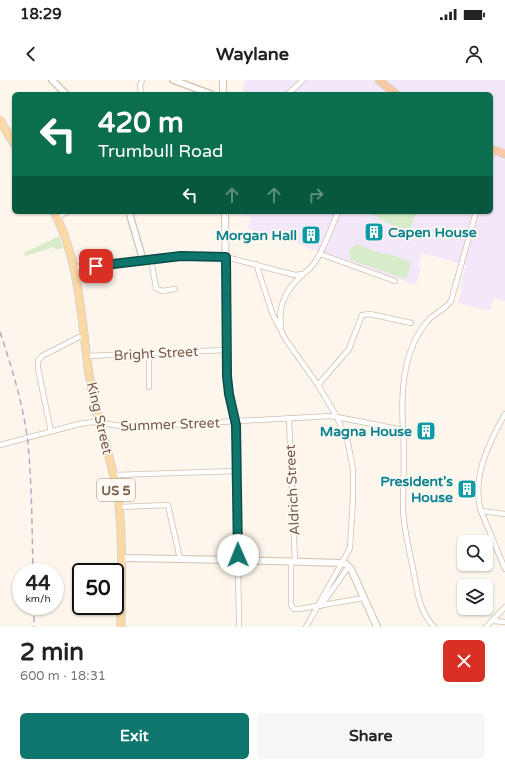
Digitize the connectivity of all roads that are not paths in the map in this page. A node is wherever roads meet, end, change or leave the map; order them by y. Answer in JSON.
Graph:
{"nodes":[{"id":1,"x":52,"y":80,"type":"edge"},
{"id":2,"x":142,"y":80,"type":"edge"},
{"id":3,"x":173,"y":80,"type":"edge"},
{"id":4,"x":223,"y":80,"type":"edge"},
{"id":5,"x":303,"y":80,"type":"edge"},
{"id":6,"x":379,"y":80,"type":"edge"},
{"id":7,"x":64,"y":92,"type":"edge"},
{"id":8,"x":141,"y":92,"type":"edge"},
{"id":9,"x":206,"y":92,"type":"edge"},
{"id":10,"x":223,"y":92,"type":"edge"},
{"id":11,"x":290,"y":92,"type":"edge"},
{"id":12,"x":394,"y":92,"type":"edge"},
{"id":13,"x":0,"y":120,"type":"edge"},
{"id":14,"x":12,"y":141,"type":"edge"},
{"id":15,"x":493,"y":151,"type":"edge"},
{"id":16,"x":505,"y":154,"type":"edge"},
{"id":17,"x":130,"y":214,"type":"edge"},
{"id":18,"x":225,"y":214,"type":"edge"},
{"id":19,"x":337,"y":214,"type":"edge"},
{"id":20,"x":475,"y":214,"type":"edge"},
{"id":21,"x":56,"y":215,"type":"edge"},
{"id":22,"x":320,"y":254,"type":"junction"},
{"id":23,"x":226,"y":257,"type":"junction"},
{"id":24,"x":151,"y":259,"type":"junction"},
{"id":25,"x":143,"y":260,"type":"junction"},
{"id":26,"x":256,"y":264,"type":"junction"},
{"id":27,"x":74,"y":268,"type":"junction"},
{"id":28,"x":303,"y":274,"type":"junction"},
{"id":29,"x":395,"y":281,"type":"dead end"},
{"id":30,"x":175,"y":289,"type":"dead end"},
{"id":31,"x":411,"y":323,"type":"dead end"},
{"id":32,"x":282,"y":332,"type":"junction"},
{"id":33,"x":84,"y":337,"type":"junction"},
{"id":34,"x":226,"y":350,"type":"junction"},
{"id":35,"x":149,"y":354,"type":"junction"},
{"id":36,"x":86,"y":356,"type":"junction"},
{"id":37,"x":318,"y":385,"type":"junction"},
{"id":38,"x":148,"y":387,"type":"dead end"},
{"id":39,"x":505,"y":414,"type":"edge"},
{"id":40,"x":337,"y":417,"type":"junction"},
{"id":41,"x":289,"y":418,"type":"junction"},
{"id":42,"x":235,"y":421,"type":"junction"},
{"id":43,"x":100,"y":423,"type":"junction"},
{"id":44,"x":403,"y":430,"type":"junction"},
{"id":45,"x":52,"y":432,"type":"junction"},
{"id":46,"x":0,"y":445,"type":"edge"},
{"id":47,"x":237,"y":470,"type":"junction"},
{"id":48,"x":114,"y":475,"type":"junction"},
{"id":49,"x":119,"y":507,"type":"junction"},
{"id":50,"x":481,"y":512,"type":"junction"},
{"id":51,"x":505,"y":514,"type":"edge"},
{"id":52,"x":122,"y":558,"type":"junction"},
{"id":53,"x":180,"y":559,"type":"junction"},
{"id":54,"x":238,"y":560,"type":"junction"},
{"id":55,"x":293,"y":562,"type":"junction"},
{"id":56,"x":349,"y":566,"type":"junction"},
{"id":57,"x":505,"y":569,"type":"edge"},
{"id":58,"x":364,"y":598,"type":"junction"},
{"id":59,"x":505,"y":607,"type":"edge"},
{"id":60,"x":493,"y":621,"type":"junction"},
{"id":61,"x":505,"y":622,"type":"edge"},
{"id":62,"x":121,"y":627,"type":"edge"},
{"id":63,"x":239,"y":627,"type":"edge"},
{"id":64,"x":306,"y":627,"type":"edge"},
{"id":65,"x":376,"y":627,"type":"edge"},
{"id":66,"x":434,"y":627,"type":"edge"},
{"id":67,"x":486,"y":627,"type":"edge"}],
"edges":[{"from":1,"to":7,"type":"street"},
{"from":2,"to":8,"type":"street"},
{"from":3,"to":9,"type":"street"},
{"from":4,"to":10,"type":"main road"},
{"from":5,"to":11,"type":"street"},
{"from":6,"to":12,"type":"highway"},
{"from":13,"to":14,"type":"main road"},
{"from":15,"to":16,"type":"highway"},
{"from":17,"to":25,"type":"street"},
{"from":18,"to":23,"type":"main road"},
{"from":19,"to":22,"type":"street"},
{"from":20,"to":44,"type":"street"},
{"from":21,"to":27,"type":"main road","name":"King Street","number":"US 5"},
{"from":22,"to":28,"type":"street"},
{"from":22,"to":29,"type":"street"},
{"from":23,"to":24,"type":"street"},
{"from":23,"to":26,"type":"street"},
{"from":23,"to":34,"type":"main road"},
{"from":24,"to":25,"type":"street"},
{"from":24,"to":30,"type":"street"},
{"from":25,"to":27,"type":"street"},
{"from":26,"to":28,"type":"street"},
{"from":26,"to":32,"type":"street"},
{"from":27,"to":33,"type":"main road","name":"King Street","number":"US 5"},
{"from":28,"to":32,"type":"street"},
{"from":31,"to":37,"type":"street"},
{"from":32,"to":37,"type":"street"},
{"from":33,"to":36,"type":"main road","name":"King Street","number":"US 5"},
{"from":33,"to":45,"type":"street"},
{"from":34,"to":35,"type":"street","name":"Bright Street"},
{"from":34,"to":42,"type":"main road"},
{"from":35,"to":36,"type":"street","name":"Bright Street"},
{"from":35,"to":38,"type":"street"},
{"from":36,"to":43,"type":"main road","name":"King Street","number":"US 5"},
{"from":37,"to":40,"type":"street"},
{"from":39,"to":50,"type":"street"},
{"from":40,"to":41,"type":"street","name":"Summer Street"},
{"from":40,"to":44,"type":"street","name":"Summer Street"},
{"from":40,"to":64,"type":"street"},
{"from":41,"to":42,"type":"street","name":"Summer Street"},
{"from":41,"to":55,"type":"street","name":"Aldrich Street"},
{"from":42,"to":43,"type":"street","name":"Summer Street"},
{"from":42,"to":47,"type":"main road"},
{"from":43,"to":45,"type":"street","name":"Summer Street"},
{"from":43,"to":48,"type":"main road","name":"King Street","number":"US 5"},
{"from":44,"to":66,"type":"street"},
{"from":45,"to":46,"type":"street","name":"Summer Street"},
{"from":47,"to":48,"type":"street"},
{"from":47,"to":54,"type":"main road"},
{"from":48,"to":49,"type":"main road","name":"King Street","number":"US 5"},
{"from":49,"to":52,"type":"main road","name":"King Street","number":"US 5"},
{"from":49,"to":53,"type":"street"},
{"from":50,"to":51,"type":"street"},
{"from":50,"to":57,"type":"street"},
{"from":52,"to":53,"type":"main road"},
{"from":52,"to":62,"type":"main road","name":"King Street","number":"US 5"},
{"from":53,"to":54,"type":"main road"},
{"from":54,"to":55,"type":"main road"},
{"from":54,"to":63,"type":"street"},
{"from":55,"to":56,"type":"main road"},
{"from":55,"to":58,"type":"street","name":"Aldrich Street"},
{"from":56,"to":58,"type":"main road"},
{"from":56,"to":64,"type":"street"},
{"from":58,"to":65,"type":"main road"},
{"from":59,"to":60,"type":"street"},
{"from":60,"to":61,"type":"street"},
{"from":60,"to":67,"type":"street"}]}
